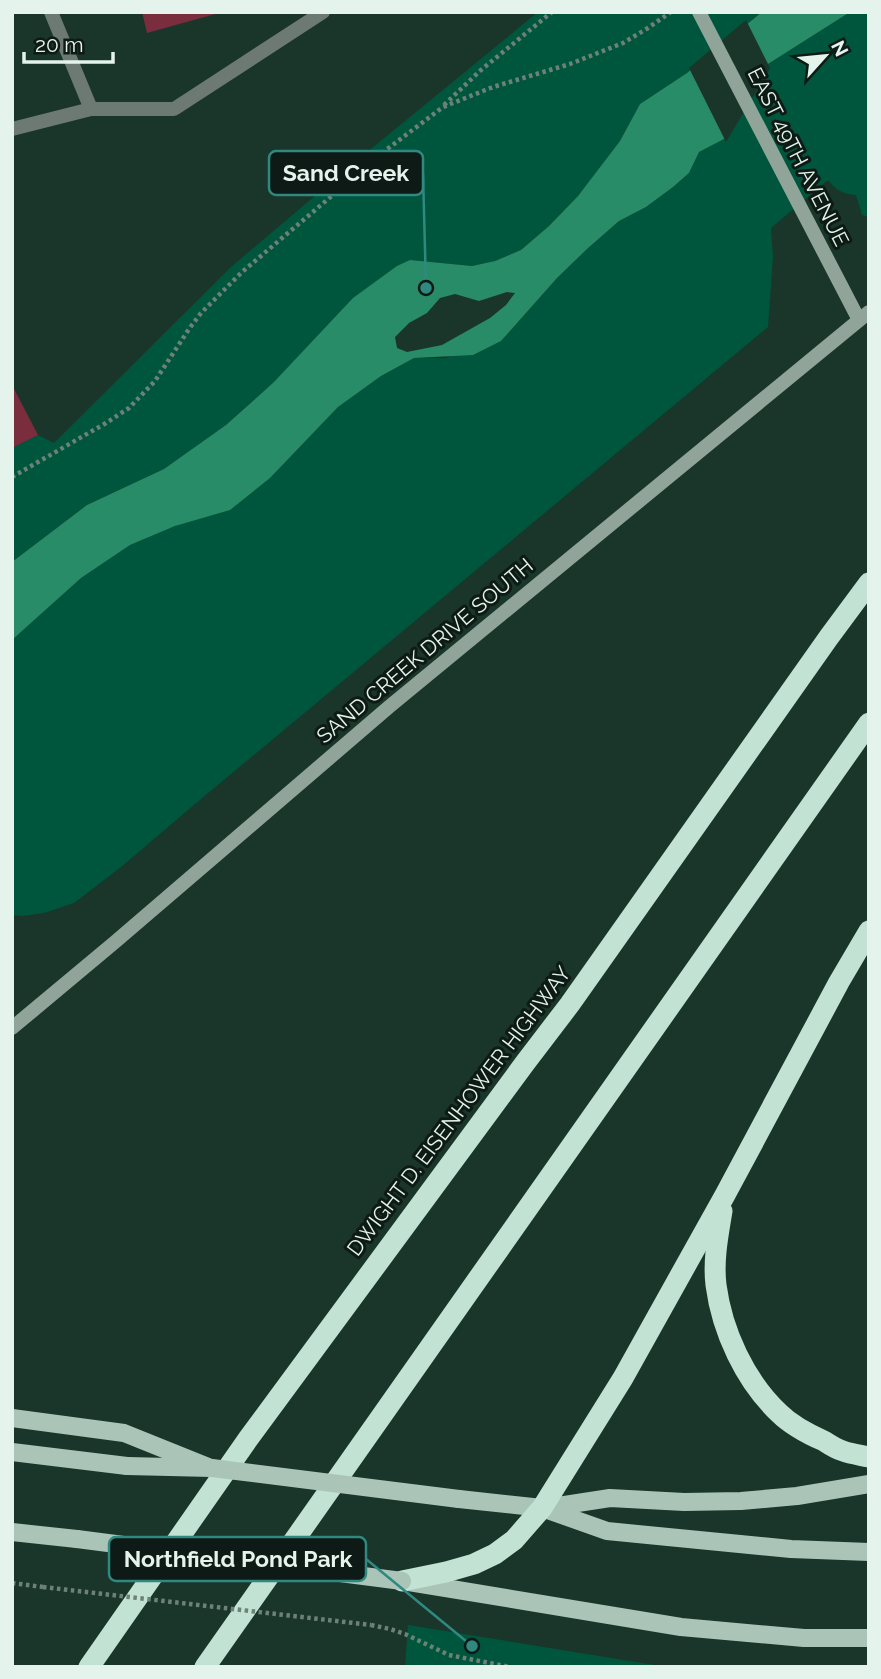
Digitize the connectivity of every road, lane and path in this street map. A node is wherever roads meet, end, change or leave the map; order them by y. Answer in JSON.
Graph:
{"nodes":[{"id":1,"x":51,"y":12,"type":"edge"},
{"id":2,"x":323,"y":12,"type":"edge"},
{"id":3,"x":552,"y":12,"type":"edge"},
{"id":4,"x":671,"y":12,"type":"edge"},
{"id":5,"x":699,"y":12,"type":"edge"},
{"id":6,"x":443,"y":107,"type":"junction"},
{"id":7,"x":91,"y":109,"type":"junction"},
{"id":8,"x":12,"y":129,"type":"edge"},
{"id":9,"x":864,"y":316,"type":"edge"},
{"id":10,"x":12,"y":477,"type":"edge"},
{"id":11,"x":869,"y":583,"type":"edge"},
{"id":12,"x":869,"y":723,"type":"edge"},
{"id":13,"x":869,"y":931,"type":"edge"},
{"id":14,"x":12,"y":1028,"type":"edge"},
{"id":15,"x":724,"y":1195,"type":"junction"},
{"id":16,"x":12,"y":1418,"type":"edge"},
{"id":17,"x":12,"y":1452,"type":"edge"},
{"id":18,"x":869,"y":1457,"type":"edge"},
{"id":19,"x":212,"y":1468,"type":"junction"},
{"id":20,"x":869,"y":1484,"type":"edge"},
{"id":21,"x":542,"y":1508,"type":"junction"},
{"id":22,"x":12,"y":1532,"type":"edge"},
{"id":23,"x":869,"y":1552,"type":"edge"},
{"id":24,"x":402,"y":1581,"type":"junction"},
{"id":25,"x":12,"y":1583,"type":"edge"},
{"id":26,"x":869,"y":1638,"type":"edge"},
{"id":27,"x":89,"y":1667,"type":"edge"},
{"id":28,"x":205,"y":1667,"type":"edge"},
{"id":29,"x":510,"y":1667,"type":"edge"}],
"edges":[{"from":1,"to":7,"type":"lane"},
{"from":2,"to":7,"type":"lane"},
{"from":3,"to":6,"type":"path"},
{"from":4,"to":6,"type":"path"},
{"from":5,"to":9,"type":"main road","name":"EAST 49TH AVENUE"},
{"from":6,"to":10,"type":"path"},
{"from":7,"to":8,"type":"lane"},
{"from":9,"to":14,"type":"main road","name":"SAND CREEK DRIVE SOUTH"},
{"from":11,"to":27,"type":"highway","name":"DWIGHT D. EISENHOWER HIGHWAY"},
{"from":12,"to":28,"type":"highway"},
{"from":13,"to":15,"type":"highway"},
{"from":15,"to":18,"type":"highway"},
{"from":15,"to":21,"type":"highway"},
{"from":16,"to":19,"type":"main road"},
{"from":17,"to":19,"type":"main road","bridge":true},
{"from":19,"to":21,"type":"main road","bridge":true},
{"from":20,"to":21,"type":"main road"},
{"from":21,"to":23,"type":"main road"},
{"from":21,"to":24,"type":"highway"},
{"from":22,"to":24,"type":"main road","bridge":true},
{"from":24,"to":26,"type":"main road"},
{"from":25,"to":29,"type":"path","bridge":true}]}
